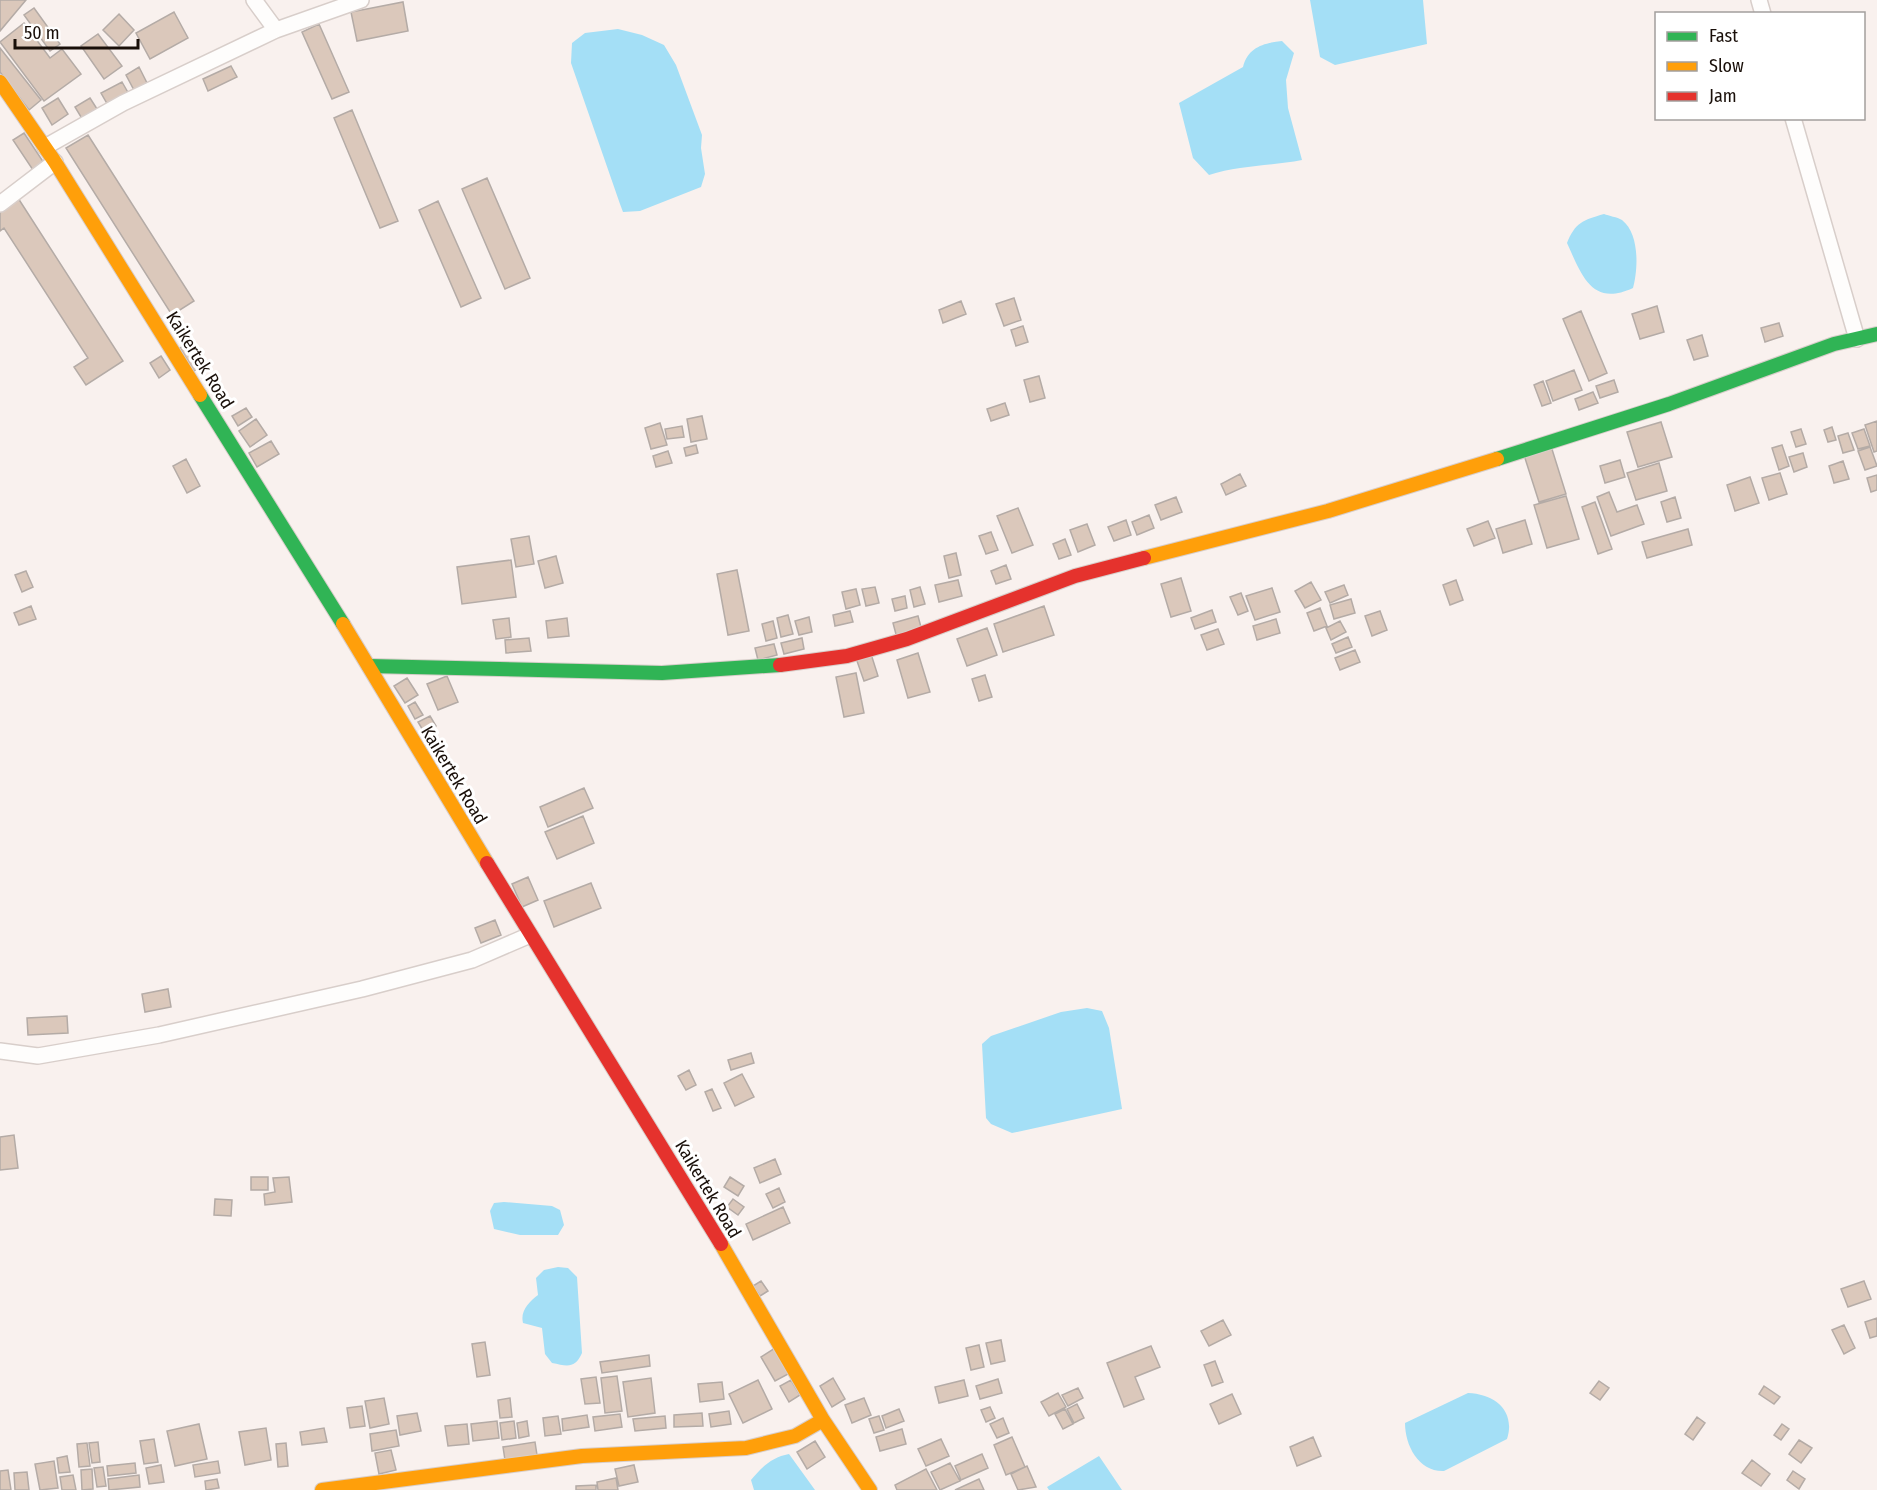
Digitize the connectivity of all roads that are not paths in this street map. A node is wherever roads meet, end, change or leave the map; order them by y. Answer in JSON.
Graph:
{"nodes":[{"id":1,"x":254,"y":0,"type":"edge"},
{"id":2,"x":361,"y":0,"type":"edge"},
{"id":3,"x":276,"y":30,"type":"junction"},
{"id":4,"x":0,"y":82,"type":"edge"},
{"id":5,"x":1793,"y":120,"type":"edge"},
{"id":6,"x":45,"y":147,"type":"junction"},
{"id":7,"x":56,"y":162,"type":"junction"},
{"id":8,"x":0,"y":204,"type":"edge"},
{"id":9,"x":1877,"y":334,"type":"edge"},
{"id":10,"x":1857,"y":339,"type":"junction"},
{"id":11,"x":369,"y":666,"type":"junction"},
{"id":12,"x":530,"y":935,"type":"junction"},
{"id":13,"x":0,"y":1051,"type":"edge"},
{"id":14,"x":823,"y":1420,"type":"junction"},
{"id":15,"x":322,"y":1490,"type":"edge"},
{"id":16,"x":870,"y":1490,"type":"edge"}],
"edges":[{"from":1,"to":3,"type":"street"},
{"from":2,"to":3,"type":"street"},
{"from":3,"to":6,"type":"street"},
{"from":4,"to":6,"type":"main road","name":"Kaikertek Road"},
{"from":5,"to":10,"type":"street"},
{"from":6,"to":7,"type":"main road","name":"Kaikertek Road"},
{"from":7,"to":8,"type":"street"},
{"from":7,"to":11,"type":"main road","name":"Kaikertek Road"},
{"from":9,"to":10,"type":"main road"},
{"from":10,"to":11,"type":"main road"},
{"from":11,"to":12,"type":"main road","name":"Kaikertek Road"},
{"from":12,"to":13,"type":"street"},
{"from":12,"to":14,"type":"main road","name":"Kaikertek Road"},
{"from":14,"to":15,"type":"main road"},
{"from":14,"to":16,"type":"main road","name":"Kaikertek Road"}]}
